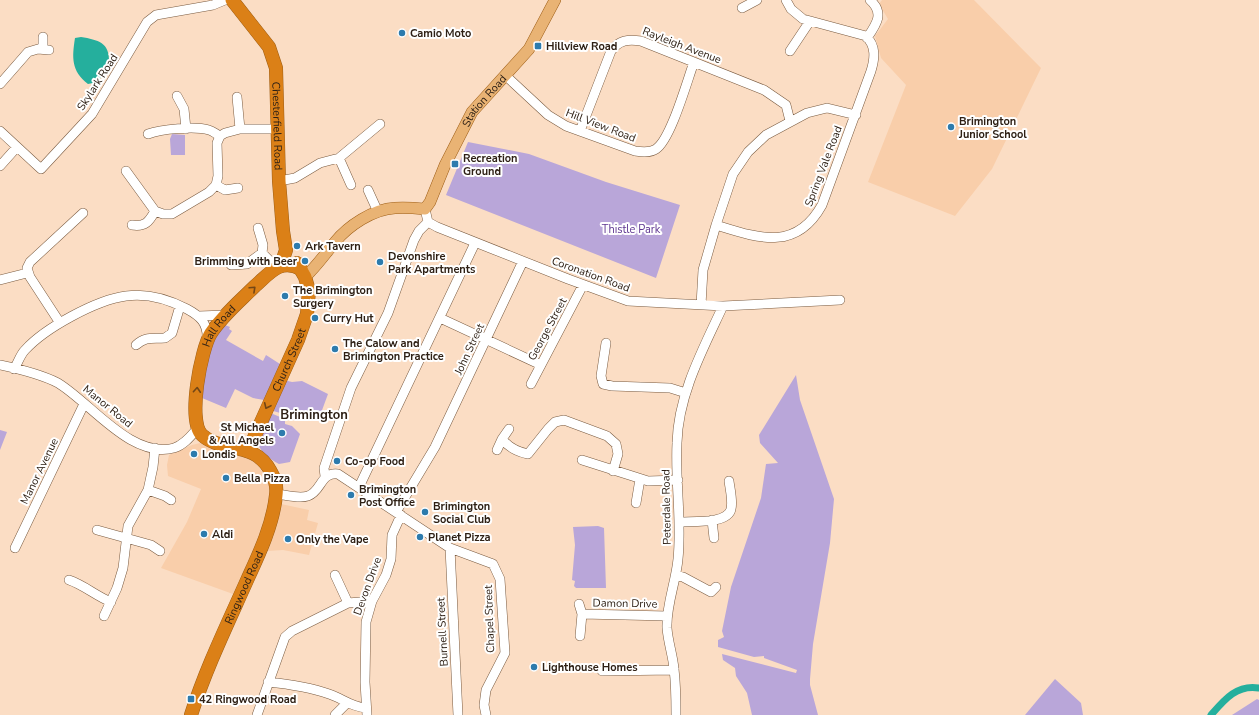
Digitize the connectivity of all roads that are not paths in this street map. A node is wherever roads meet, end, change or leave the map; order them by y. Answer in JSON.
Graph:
{"nodes":[{"id":1,"x":225,"y":0,"type":"edge"},
{"id":2,"x":232,"y":0,"type":"edge"},
{"id":3,"x":555,"y":0,"type":"edge"},
{"id":4,"x":757,"y":0,"type":"edge"},
{"id":5,"x":786,"y":0,"type":"edge"},
{"id":6,"x":870,"y":0,"type":"edge"},
{"id":7,"x":742,"y":8,"type":"dead end"},
{"id":8,"x":810,"y":21,"type":"junction"},
{"id":9,"x":43,"y":37,"type":"dead end"},
{"id":10,"x":870,"y":41,"type":"junction"},
{"id":11,"x":790,"y":51,"type":"dead end"},
{"id":12,"x":694,"y":62,"type":"junction"},
{"id":13,"x":506,"y":76,"type":"junction"},
{"id":14,"x":0,"y":84,"type":"edge"},
{"id":15,"x":177,"y":96,"type":"dead end"},
{"id":16,"x":237,"y":97,"type":"dead end"},
{"id":17,"x":856,"y":114,"type":"junction"},
{"id":18,"x":790,"y":122,"type":"junction"},
{"id":19,"x":380,"y":124,"type":"dead end"},
{"id":20,"x":186,"y":129,"type":"junction"},
{"id":21,"x":240,"y":129,"type":"junction"},
{"id":22,"x":279,"y":129,"type":"junction"},
{"id":23,"x":0,"y":131,"type":"edge"},
{"id":24,"x":580,"y":131,"type":"junction"},
{"id":25,"x":148,"y":134,"type":"dead end"},
{"id":26,"x":220,"y":136,"type":"junction"},
{"id":27,"x":17,"y":147,"type":"junction"},
{"id":28,"x":339,"y":158,"type":"junction"},
{"id":29,"x":0,"y":166,"type":"edge"},
{"id":30,"x":126,"y":171,"type":"dead end"},
{"id":31,"x":279,"y":181,"type":"junction"},
{"id":32,"x":216,"y":185,"type":"junction"},
{"id":33,"x":351,"y":185,"type":"dead end"},
{"id":34,"x":238,"y":188,"type":"dead end"},
{"id":35,"x":368,"y":190,"type":"dead end"},
{"id":36,"x":425,"y":209,"type":"junction"},
{"id":37,"x":155,"y":211,"type":"junction"},
{"id":38,"x":378,"y":212,"type":"junction"},
{"id":39,"x":83,"y":213,"type":"dead end"},
{"id":40,"x":428,"y":222,"type":"junction"},
{"id":41,"x":132,"y":225,"type":"dead end"},
{"id":42,"x":716,"y":225,"type":"junction"},
{"id":43,"x":258,"y":228,"type":"dead end"},
{"id":44,"x":475,"y":243,"type":"junction"},
{"id":45,"x":286,"y":244,"type":"junction"},
{"id":46,"x":262,"y":253,"type":"junction"},
{"id":47,"x":523,"y":261,"type":"junction"},
{"id":48,"x":231,"y":265,"type":"dead end"},
{"id":49,"x":279,"y":266,"type":"junction"},
{"id":50,"x":28,"y":273,"type":"junction"},
{"id":51,"x":303,"y":273,"type":"junction"},
{"id":52,"x":0,"y":280,"type":"edge"},
{"id":53,"x":583,"y":285,"type":"junction"},
{"id":54,"x":840,"y":300,"type":"dead end"},
{"id":55,"x":701,"y":305,"type":"junction"},
{"id":56,"x":180,"y":306,"type":"junction"},
{"id":57,"x":723,"y":306,"type":"junction"},
{"id":58,"x":226,"y":315,"type":"junction"},
{"id":59,"x":199,"y":316,"type":"junction"},
{"id":60,"x":440,"y":318,"type":"junction"},
{"id":61,"x":60,"y":323,"type":"junction"},
{"id":62,"x":207,"y":340,"type":"junction"},
{"id":63,"x":486,"y":340,"type":"junction"},
{"id":64,"x":606,"y":343,"type":"dead end"},
{"id":65,"x":136,"y":345,"type":"dead end"},
{"id":66,"x":541,"y":365,"type":"junction"},
{"id":67,"x":0,"y":367,"type":"edge"},
{"id":68,"x":14,"y":368,"type":"junction"},
{"id":69,"x":531,"y":384,"type":"dead end"},
{"id":70,"x":686,"y":392,"type":"junction"},
{"id":71,"x":84,"y":404,"type":"junction"},
{"id":72,"x":197,"y":429,"type":"junction"},
{"id":73,"x":509,"y":429,"type":"dead end"},
{"id":74,"x":256,"y":432,"type":"junction"},
{"id":75,"x":502,"y":439,"type":"junction"},
{"id":76,"x":155,"y":448,"type":"junction"},
{"id":77,"x":498,"y":450,"type":"dead end"},
{"id":78,"x":248,"y":451,"type":"junction"},
{"id":79,"x":263,"y":459,"type":"junction"},
{"id":80,"x":582,"y":460,"type":"dead end"},
{"id":81,"x":613,"y":471,"type":"junction"},
{"id":82,"x":325,"y":476,"type":"junction"},
{"id":83,"x":640,"y":479,"type":"junction"},
{"id":84,"x":678,"y":480,"type":"junction"},
{"id":85,"x":729,"y":481,"type":"dead end"},
{"id":86,"x":359,"y":487,"type":"junction"},
{"id":87,"x":148,"y":490,"type":"junction"},
{"id":88,"x":276,"y":494,"type":"junction"},
{"id":89,"x":171,"y":500,"type":"dead end"},
{"id":90,"x":636,"y":503,"type":"dead end"},
{"id":91,"x":399,"y":514,"type":"junction"},
{"id":92,"x":712,"y":520,"type":"junction"},
{"id":93,"x":680,"y":522,"type":"junction"},
{"id":94,"x":97,"y":530,"type":"dead end"},
{"id":95,"x":714,"y":538,"type":"dead end"},
{"id":96,"x":126,"y":539,"type":"junction"},
{"id":97,"x":15,"y":548,"type":"dead end"},
{"id":98,"x":450,"y":548,"type":"junction"},
{"id":99,"x":160,"y":551,"type":"dead end"},
{"id":100,"x":676,"y":575,"type":"junction"},
{"id":101,"x":335,"y":576,"type":"dead end"},
{"id":102,"x":69,"y":580,"type":"dead end"},
{"id":103,"x":716,"y":587,"type":"dead end"},
{"id":104,"x":372,"y":601,"type":"junction"},
{"id":105,"x":111,"y":602,"type":"junction"},
{"id":106,"x":348,"y":603,"type":"junction"},
{"id":107,"x":579,"y":604,"type":"dead end"},
{"id":108,"x":582,"y":614,"type":"junction"},
{"id":109,"x":104,"y":616,"type":"dead end"},
{"id":110,"x":667,"y":616,"type":"junction"},
{"id":111,"x":580,"y":636,"type":"dead end"},
{"id":112,"x":674,"y":670,"type":"junction"},
{"id":113,"x":602,"y":671,"type":"dead end"},
{"id":114,"x":268,"y":682,"type":"junction"},
{"id":115,"x":347,"y":703,"type":"junction"},
{"id":116,"x":366,"y":712,"type":"edge"},
{"id":117,"x":190,"y":715,"type":"edge"},
{"id":118,"x":257,"y":715,"type":"edge"},
{"id":119,"x":335,"y":715,"type":"edge"},
{"id":120,"x":458,"y":715,"type":"edge"},
{"id":121,"x":486,"y":715,"type":"edge"},
{"id":122,"x":676,"y":715,"type":"edge"}],
"edges":[{"from":1,"to":27,"type":"street","name":"Skylark Road"},
{"from":2,"to":22,"type":"highway","name":"Chesterfield Road"},
{"from":3,"to":13,"type":"main road","name":"Station Road"},
{"from":4,"to":7,"type":"street"},
{"from":5,"to":8,"type":"street"},
{"from":6,"to":10,"type":"street"},
{"from":8,"to":10,"type":"street"},
{"from":8,"to":11,"type":"street"},
{"from":9,"to":14,"type":"street"},
{"from":10,"to":17,"type":"street","name":"Spring Vale Road"},
{"from":12,"to":18,"type":"street","name":"Rayleigh Avenue"},
{"from":12,"to":24,"type":"street","name":"Hill View Road"},
{"from":12,"to":24,"type":"street","name":"Rayleigh Avenue"},
{"from":13,"to":24,"type":"street","name":"Hill View Road"},
{"from":13,"to":36,"type":"main road","name":"Station Road"},
{"from":15,"to":20,"type":"street"},
{"from":16,"to":21,"type":"street"},
{"from":17,"to":18,"type":"street"},
{"from":17,"to":42,"type":"street","name":"Spring Vale Road"},
{"from":18,"to":42,"type":"street"},
{"from":19,"to":28,"type":"street"},
{"from":20,"to":25,"type":"street"},
{"from":20,"to":26,"type":"street"},
{"from":21,"to":22,"type":"street"},
{"from":21,"to":26,"type":"street"},
{"from":22,"to":31,"type":"highway","name":"Chesterfield Road"},
{"from":23,"to":27,"type":"street","name":"Skylark Road"},
{"from":26,"to":32,"type":"street"},
{"from":27,"to":29,"type":"street"},
{"from":28,"to":31,"type":"street"},
{"from":28,"to":33,"type":"street"},
{"from":30,"to":37,"type":"street"},
{"from":31,"to":45,"type":"highway","name":"Chesterfield Road"},
{"from":32,"to":34,"type":"street"},
{"from":32,"to":37,"type":"street"},
{"from":35,"to":38,"type":"street"},
{"from":36,"to":38,"type":"main road"},
{"from":36,"to":40,"type":"street"},
{"from":37,"to":41,"type":"street"},
{"from":38,"to":51,"type":"main road"},
{"from":39,"to":50,"type":"street"},
{"from":40,"to":44,"type":"street","name":"Coronation Road"},
{"from":40,"to":82,"type":"street"},
{"from":42,"to":55,"type":"street"},
{"from":43,"to":46,"type":"street"},
{"from":44,"to":47,"type":"street","name":"Coronation Road"},
{"from":44,"to":60,"type":"street"},
{"from":45,"to":49,"type":"highway","name":"Chesterfield Road"},
{"from":45,"to":51,"type":"highway","name":"Church Street"},
{"from":46,"to":48,"type":"street"},
{"from":46,"to":49,"type":"street"},
{"from":47,"to":53,"type":"street","name":"Coronation Road"},
{"from":47,"to":63,"type":"street","name":"John Street"},
{"from":49,"to":51,"type":"highway"},
{"from":58,"to":49,"type":"highway","name":"Hall Road","one_way":true},
{"from":50,"to":52,"type":"street"},
{"from":50,"to":61,"type":"street"},
{"from":51,"to":74,"type":"highway","name":"Church Street","one_way":true},
{"from":53,"to":55,"type":"street","name":"Coronation Road"},
{"from":53,"to":66,"type":"street","name":"George Street"},
{"from":54,"to":57,"type":"street","name":"Coronation Road"},
{"from":55,"to":57,"type":"street","name":"Coronation Road"},
{"from":56,"to":59,"type":"street"},
{"from":56,"to":61,"type":"street"},
{"from":56,"to":65,"type":"street"},
{"from":57,"to":70,"type":"street","name":"Peterdale Road"},
{"from":58,"to":59,"type":"street"},
{"from":58,"to":62,"type":"highway","name":"Hall Road"},
{"from":59,"to":62,"type":"street"},
{"from":60,"to":63,"type":"street"},
{"from":60,"to":86,"type":"street"},
{"from":61,"to":68,"type":"street"},
{"from":72,"to":62,"type":"highway","name":"Hall Road","one_way":true},
{"from":63,"to":66,"type":"street"},
{"from":63,"to":91,"type":"street","name":"John Street"},
{"from":64,"to":70,"type":"street"},
{"from":66,"to":69,"type":"street","name":"George Street"},
{"from":67,"to":68,"type":"street","name":"Manor Road"},
{"from":68,"to":71,"type":"street","name":"Manor Road"},
{"from":70,"to":84,"type":"street","name":"Peterdale Road"},
{"from":71,"to":76,"type":"street","name":"Manor Road"},
{"from":71,"to":97,"type":"street","name":"Manor Avenue"},
{"from":72,"to":76,"type":"street","name":"Manor Road"},
{"from":72,"to":78,"type":"highway","name":"Ringwood Road"},
{"from":73,"to":75,"type":"street"},
{"from":74,"to":78,"type":"highway","name":"Church Street"},
{"from":74,"to":79,"type":"highway","name":"Ringwood Road"},
{"from":75,"to":77,"type":"street"},
{"from":75,"to":81,"type":"street"},
{"from":76,"to":87,"type":"street"},
{"from":78,"to":79,"type":"highway","name":"Ringwood Road"},
{"from":79,"to":88,"type":"highway","name":"Ringwood Road"},
{"from":80,"to":81,"type":"street"},
{"from":81,"to":83,"type":"street"},
{"from":82,"to":86,"type":"street","name":"Chapel Street"},
{"from":82,"to":88,"type":"street"},
{"from":83,"to":84,"type":"street"},
{"from":83,"to":90,"type":"street"},
{"from":84,"to":93,"type":"street","name":"Peterdale Road"},
{"from":85,"to":92,"type":"street"},
{"from":86,"to":91,"type":"street","name":"Chapel Street"},
{"from":87,"to":89,"type":"street"},
{"from":87,"to":96,"type":"street"},
{"from":88,"to":117,"type":"highway","name":"Ringwood Road"},
{"from":91,"to":98,"type":"street","name":"Chapel Street"},
{"from":91,"to":104,"type":"street","name":"Devon Drive"},
{"from":92,"to":93,"type":"street"},
{"from":92,"to":95,"type":"street"},
{"from":93,"to":100,"type":"street","name":"Peterdale Road"},
{"from":94,"to":96,"type":"street"},
{"from":96,"to":99,"type":"street"},
{"from":96,"to":105,"type":"street"},
{"from":98,"to":120,"type":"street","name":"Burnell Street"},
{"from":98,"to":121,"type":"street","name":"Chapel Street"},
{"from":100,"to":103,"type":"street"},
{"from":100,"to":110,"type":"street","name":"Peterdale Road"},
{"from":101,"to":106,"type":"street"},
{"from":102,"to":105,"type":"street"},
{"from":104,"to":106,"type":"street"},
{"from":104,"to":116,"type":"street","name":"Devon Drive"},
{"from":105,"to":109,"type":"street"},
{"from":106,"to":114,"type":"street"},
{"from":107,"to":108,"type":"street","name":"Damon Drive"},
{"from":108,"to":110,"type":"street","name":"Damon Drive"},
{"from":108,"to":111,"type":"street","name":"Damon Drive"},
{"from":110,"to":112,"type":"street","name":"Peterdale Road"},
{"from":112,"to":113,"type":"street"},
{"from":112,"to":122,"type":"street","name":"Peterdale Road"},
{"from":114,"to":115,"type":"street"},
{"from":114,"to":118,"type":"street"},
{"from":115,"to":116,"type":"street"},
{"from":115,"to":119,"type":"street"}]}
